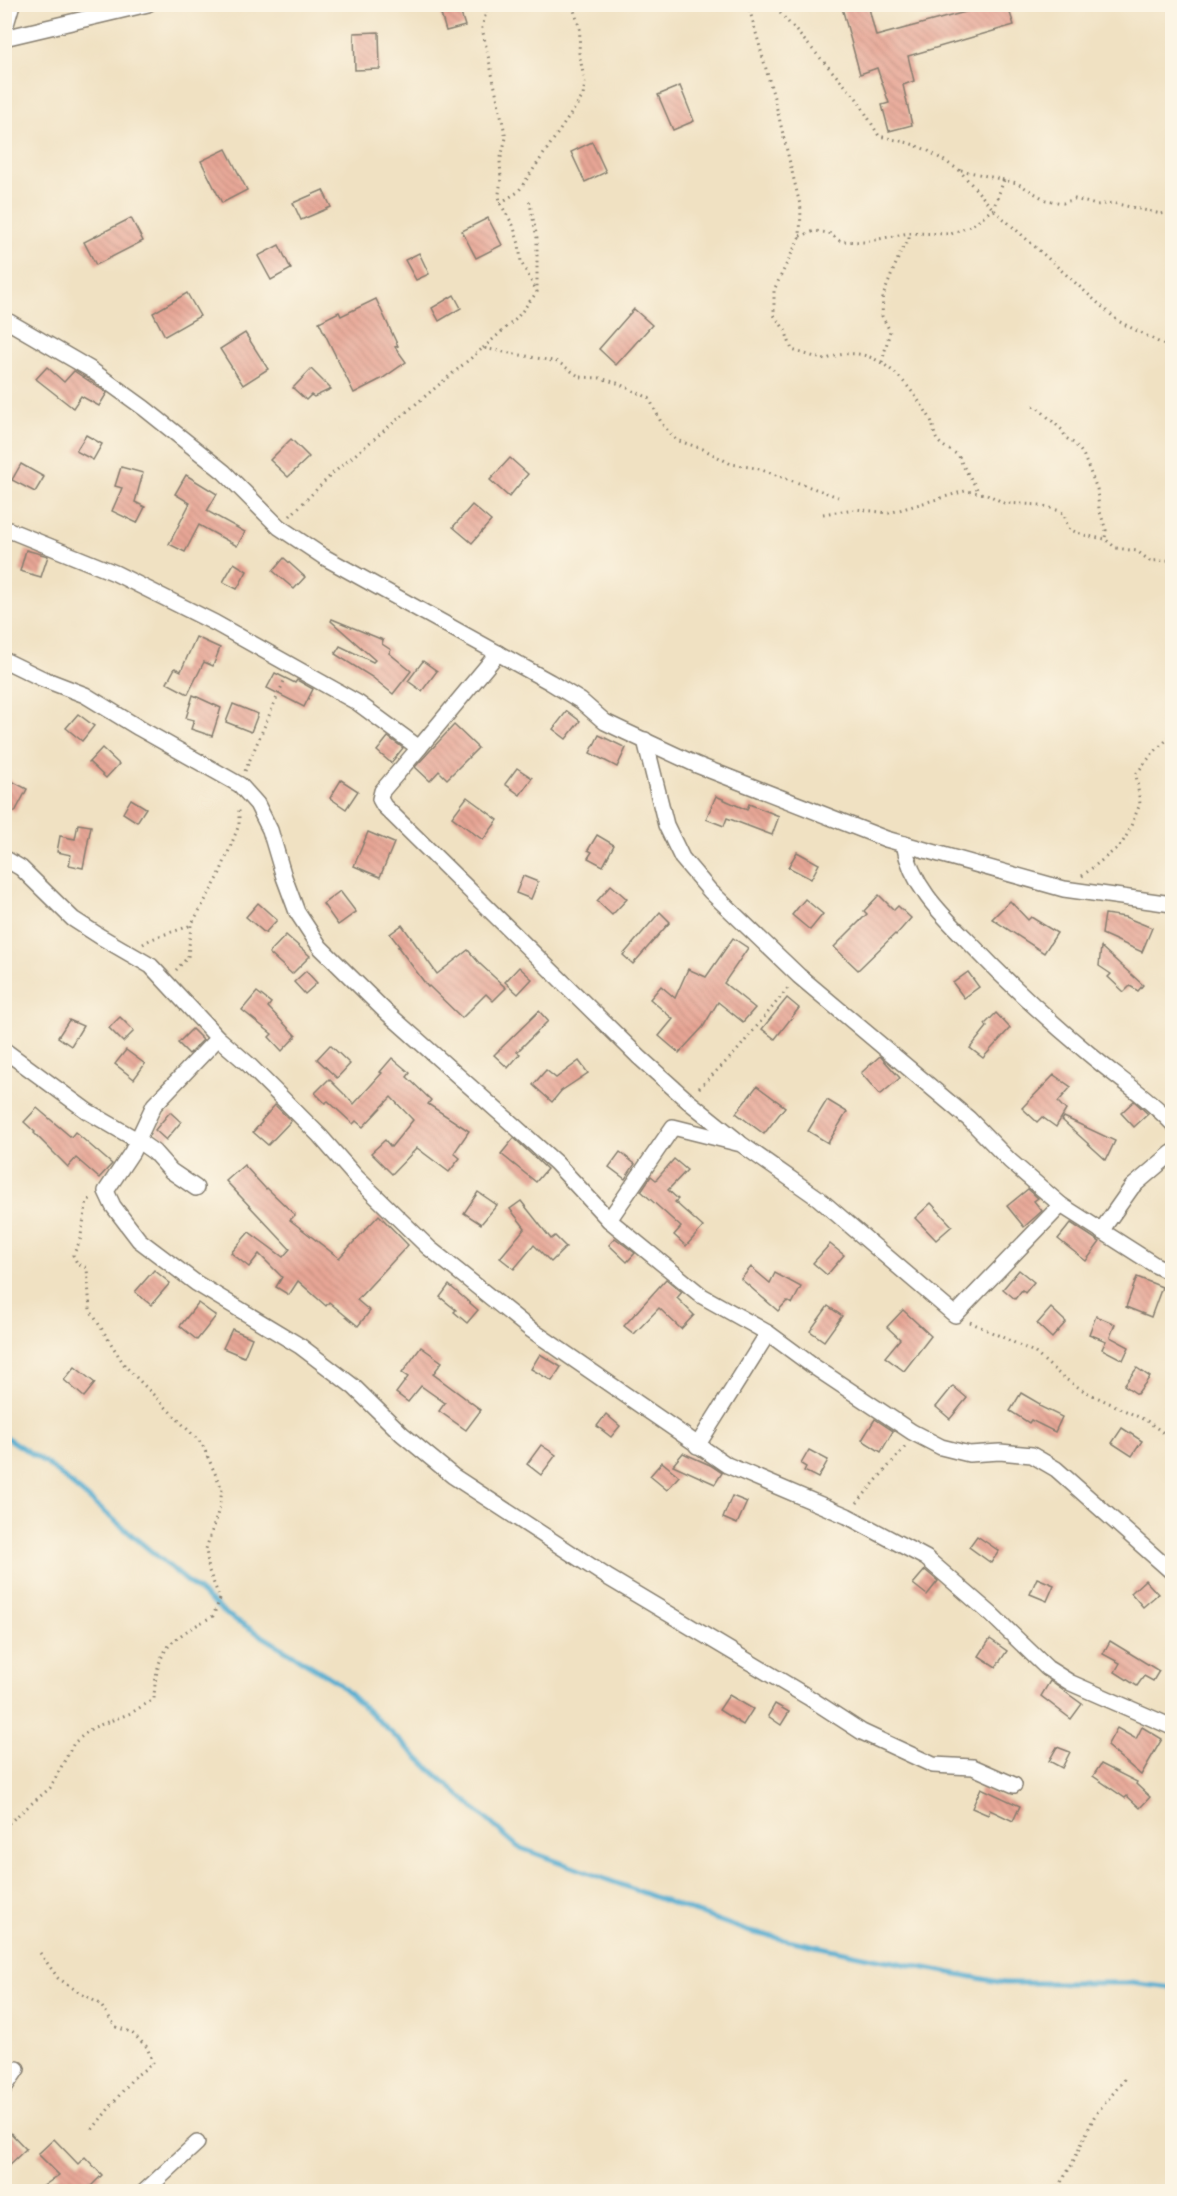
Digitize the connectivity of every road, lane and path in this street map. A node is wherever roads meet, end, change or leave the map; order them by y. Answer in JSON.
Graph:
{"nodes":[{"id":1,"x":12,"y":4,"type":"edge"},
{"id":2,"x":148,"y":4,"type":"edge"},
{"id":3,"x":488,"y":4,"type":"edge"},
{"id":4,"x":572,"y":4,"type":"edge"},
{"id":5,"x":748,"y":4,"type":"edge"},
{"id":6,"x":772,"y":4,"type":"edge"},
{"id":7,"x":4,"y":31,"type":"edge"},
{"id":8,"x":4,"y":38,"type":"edge"},
{"id":9,"x":959,"y":170,"type":"junction"},
{"id":10,"x":1004,"y":180,"type":"junction"},
{"id":11,"x":529,"y":199,"type":"dead end"},
{"id":12,"x":500,"y":203,"type":"junction"},
{"id":13,"x":993,"y":209,"type":"junction"},
{"id":14,"x":1173,"y":212,"type":"edge"},
{"id":15,"x":909,"y":233,"type":"junction"},
{"id":16,"x":800,"y":236,"type":"junction"},
{"id":17,"x":537,"y":292,"type":"junction"},
{"id":18,"x":4,"y":319,"type":"edge"},
{"id":19,"x":483,"y":348,"type":"junction"},
{"id":20,"x":1173,"y":349,"type":"edge"},
{"id":21,"x":882,"y":362,"type":"junction"},
{"id":22,"x":1033,"y":406,"type":"dead end"},
{"id":23,"x":979,"y":493,"type":"junction"},
{"id":24,"x":837,"y":497,"type":"dead end"},
{"id":25,"x":823,"y":514,"type":"dead end"},
{"id":26,"x":279,"y":527,"type":"junction"},
{"id":27,"x":4,"y":528,"type":"edge"},
{"id":28,"x":1105,"y":539,"type":"junction"},
{"id":29,"x":1173,"y":560,"type":"edge"},
{"id":30,"x":498,"y":653,"type":"junction"},
{"id":31,"x":4,"y":660,"type":"edge"},
{"id":32,"x":291,"y":665,"type":"junction"},
{"id":33,"x":1173,"y":735,"type":"edge"},
{"id":34,"x":645,"y":740,"type":"junction"},
{"id":35,"x":419,"y":748,"type":"junction"},
{"id":36,"x":240,"y":784,"type":"junction"},
{"id":37,"x":904,"y":844,"type":"junction"},
{"id":38,"x":4,"y":858,"type":"edge"},
{"id":39,"x":1064,"y":889,"type":"junction"},
{"id":40,"x":1173,"y":904,"type":"edge"},
{"id":41,"x":192,"y":925,"type":"junction"},
{"id":42,"x":130,"y":953,"type":"junction"},
{"id":43,"x":799,"y":976,"type":"junction"},
{"id":44,"x":167,"y":981,"type":"junction"},
{"id":45,"x":218,"y":1038,"type":"junction"},
{"id":46,"x":4,"y":1050,"type":"edge"},
{"id":47,"x":688,"y":1101,"type":"junction"},
{"id":48,"x":1173,"y":1123,"type":"edge"},
{"id":49,"x":137,"y":1140,"type":"junction"},
{"id":50,"x":741,"y":1144,"type":"junction"},
{"id":51,"x":1173,"y":1153,"type":"edge"},
{"id":52,"x":196,"y":1188,"type":"dead end"},
{"id":53,"x":106,"y":1191,"type":"junction"},
{"id":54,"x":1061,"y":1205,"type":"junction"},
{"id":55,"x":609,"y":1220,"type":"junction"},
{"id":56,"x":1101,"y":1231,"type":"junction"},
{"id":57,"x":1173,"y":1274,"type":"edge"},
{"id":58,"x":955,"y":1315,"type":"junction"},
{"id":59,"x":768,"y":1333,"type":"junction"},
{"id":60,"x":912,"y":1432,"type":"junction"},
{"id":61,"x":1173,"y":1440,"type":"edge"},
{"id":62,"x":697,"y":1446,"type":"junction"},
{"id":63,"x":847,"y":1516,"type":"junction"},
{"id":64,"x":1173,"y":1572,"type":"edge"},
{"id":65,"x":1173,"y":1727,"type":"edge"},
{"id":66,"x":1014,"y":1785,"type":"dead end"},
{"id":67,"x":4,"y":1827,"type":"edge"},
{"id":68,"x":40,"y":1953,"type":"dead end"},
{"id":69,"x":17,"y":2069,"type":"dead end"},
{"id":70,"x":1125,"y":2079,"type":"dead end"},
{"id":71,"x":4,"y":2088,"type":"edge"},
{"id":72,"x":92,"y":2130,"type":"dead end"},
{"id":73,"x":197,"y":2144,"type":"dead end"},
{"id":74,"x":144,"y":2192,"type":"edge"},
{"id":75,"x":1055,"y":2192,"type":"edge"}],
"edges":[{"from":1,"to":7,"type":"street"},
{"from":2,"to":8,"type":"street"},
{"from":3,"to":12,"type":"path"},
{"from":4,"to":12,"type":"path"},
{"from":5,"to":16,"type":"path"},
{"from":6,"to":9,"type":"path"},
{"from":9,"to":10,"type":"path"},
{"from":9,"to":13,"type":"path"},
{"from":10,"to":13,"type":"path"},
{"from":10,"to":14,"type":"path"},
{"from":11,"to":17,"type":"path"},
{"from":12,"to":17,"type":"path"},
{"from":13,"to":15,"type":"path"},
{"from":13,"to":20,"type":"path"},
{"from":15,"to":16,"type":"path"},
{"from":15,"to":21,"type":"path"},
{"from":16,"to":21,"type":"path"},
{"from":17,"to":19,"type":"path"},
{"from":18,"to":26,"type":"street"},
{"from":19,"to":24,"type":"path"},
{"from":19,"to":26,"type":"path"},
{"from":21,"to":23,"type":"path"},
{"from":22,"to":28,"type":"path"},
{"from":23,"to":25,"type":"path"},
{"from":23,"to":28,"type":"path"},
{"from":26,"to":30,"type":"street"},
{"from":27,"to":32,"type":"street"},
{"from":28,"to":29,"type":"path"},
{"from":30,"to":34,"type":"street"},
{"from":30,"to":35,"type":"street"},
{"from":31,"to":36,"type":"street"},
{"from":32,"to":35,"type":"street"},
{"from":32,"to":36,"type":"path"},
{"from":33,"to":39,"type":"path"},
{"from":34,"to":37,"type":"street"},
{"from":34,"to":43,"type":"street"},
{"from":35,"to":47,"type":"street"},
{"from":36,"to":41,"type":"path"},
{"from":36,"to":55,"type":"street"},
{"from":37,"to":39,"type":"street"},
{"from":37,"to":48,"type":"street"},
{"from":38,"to":42,"type":"street"},
{"from":39,"to":40,"type":"street"},
{"from":41,"to":42,"type":"path"},
{"from":41,"to":44,"type":"path"},
{"from":42,"to":44,"type":"street"},
{"from":43,"to":47,"type":"path"},
{"from":43,"to":54,"type":"street"},
{"from":44,"to":45,"type":"street"},
{"from":45,"to":49,"type":"street"},
{"from":45,"to":62,"type":"street"},
{"from":46,"to":49,"type":"street"},
{"from":47,"to":50,"type":"street"},
{"from":49,"to":52,"type":"street"},
{"from":49,"to":53,"type":"street"},
{"from":50,"to":55,"type":"street"},
{"from":50,"to":58,"type":"street"},
{"from":51,"to":56,"type":"street"},
{"from":53,"to":66,"type":"street"},
{"from":53,"to":67,"type":"path"},
{"from":54,"to":56,"type":"street"},
{"from":54,"to":58,"type":"street"},
{"from":55,"to":59,"type":"street"},
{"from":56,"to":57,"type":"street"},
{"from":58,"to":61,"type":"path"},
{"from":59,"to":60,"type":"street"},
{"from":59,"to":62,"type":"street"},
{"from":60,"to":63,"type":"path"},
{"from":60,"to":64,"type":"street"},
{"from":62,"to":63,"type":"street"},
{"from":63,"to":65,"type":"street"},
{"from":68,"to":72,"type":"path"},
{"from":69,"to":71,"type":"street"},
{"from":70,"to":75,"type":"path"},
{"from":73,"to":74,"type":"street"}]}
